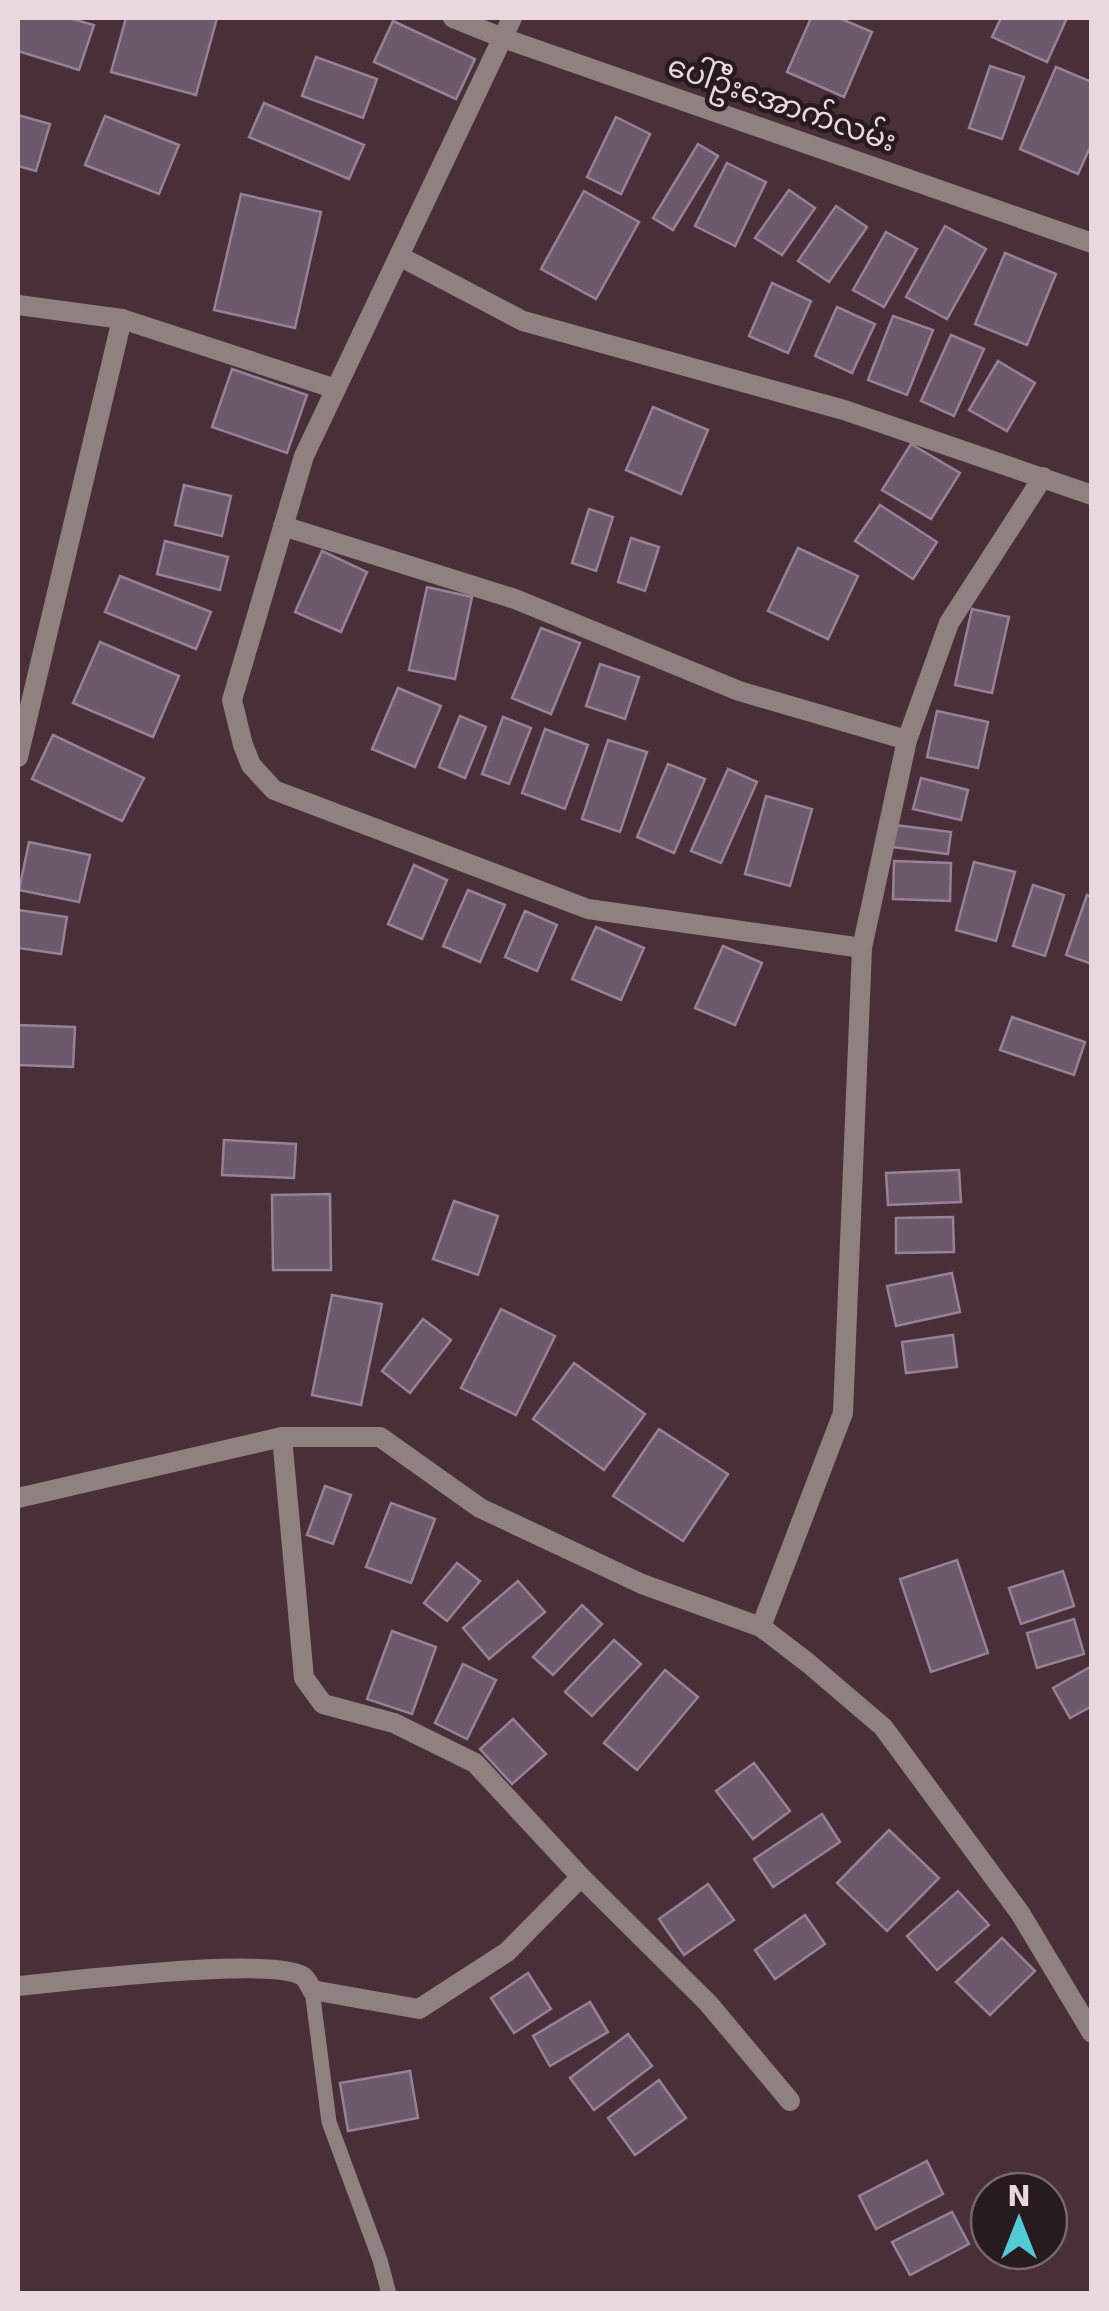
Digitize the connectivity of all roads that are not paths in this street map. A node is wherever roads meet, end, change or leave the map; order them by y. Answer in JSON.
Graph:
{"nodes":[{"id":1,"x":453,"y":18,"type":"edge"},
{"id":2,"x":512,"y":18,"type":"edge"},
{"id":3,"x":503,"y":38,"type":"junction"},
{"id":4,"x":1092,"y":243,"type":"edge"},
{"id":5,"x":399,"y":256,"type":"junction"},
{"id":6,"x":18,"y":305,"type":"edge"},
{"id":7,"x":122,"y":319,"type":"junction"},
{"id":8,"x":336,"y":389,"type":"junction"},
{"id":9,"x":1043,"y":478,"type":"junction"},
{"id":10,"x":1092,"y":495,"type":"edge"},
{"id":11,"x":283,"y":526,"type":"junction"},
{"id":12,"x":907,"y":740,"type":"junction"},
{"id":13,"x":18,"y":757,"type":"edge"},
{"id":14,"x":862,"y":948,"type":"junction"},
{"id":15,"x":282,"y":1437,"type":"junction"},
{"id":16,"x":18,"y":1498,"type":"edge"},
{"id":17,"x":761,"y":1627,"type":"junction"},
{"id":18,"x":581,"y":1877,"type":"junction"},
{"id":19,"x":18,"y":1986,"type":"edge"},
{"id":20,"x":312,"y":1990,"type":"junction"},
{"id":21,"x":1092,"y":2033,"type":"edge"},
{"id":22,"x":790,"y":2101,"type":"dead end"},
{"id":23,"x":389,"y":2294,"type":"edge"}],
"edges":[{"from":1,"to":3,"type":"street","name":"ပေါ်ဦးအောက်လမ်း"},
{"from":2,"to":3,"type":"street"},
{"from":3,"to":4,"type":"street","name":"ပေါ်ဦးအောက်လမ်း"},
{"from":3,"to":5,"type":"street"},
{"from":5,"to":8,"type":"street"},
{"from":5,"to":9,"type":"street"},
{"from":6,"to":7,"type":"street"},
{"from":7,"to":8,"type":"street"},
{"from":7,"to":13,"type":"street"},
{"from":8,"to":11,"type":"street"},
{"from":9,"to":10,"type":"street"},
{"from":9,"to":12,"type":"street"},
{"from":11,"to":12,"type":"street"},
{"from":11,"to":14,"type":"street"},
{"from":12,"to":14,"type":"street"},
{"from":14,"to":17,"type":"street"},
{"from":15,"to":16,"type":"street"},
{"from":15,"to":17,"type":"street"},
{"from":15,"to":18,"type":"street"},
{"from":17,"to":21,"type":"street"},
{"from":18,"to":20,"type":"street"},
{"from":18,"to":22,"type":"street"},
{"from":19,"to":20,"type":"street"},
{"from":20,"to":23,"type":"lane"}]}
